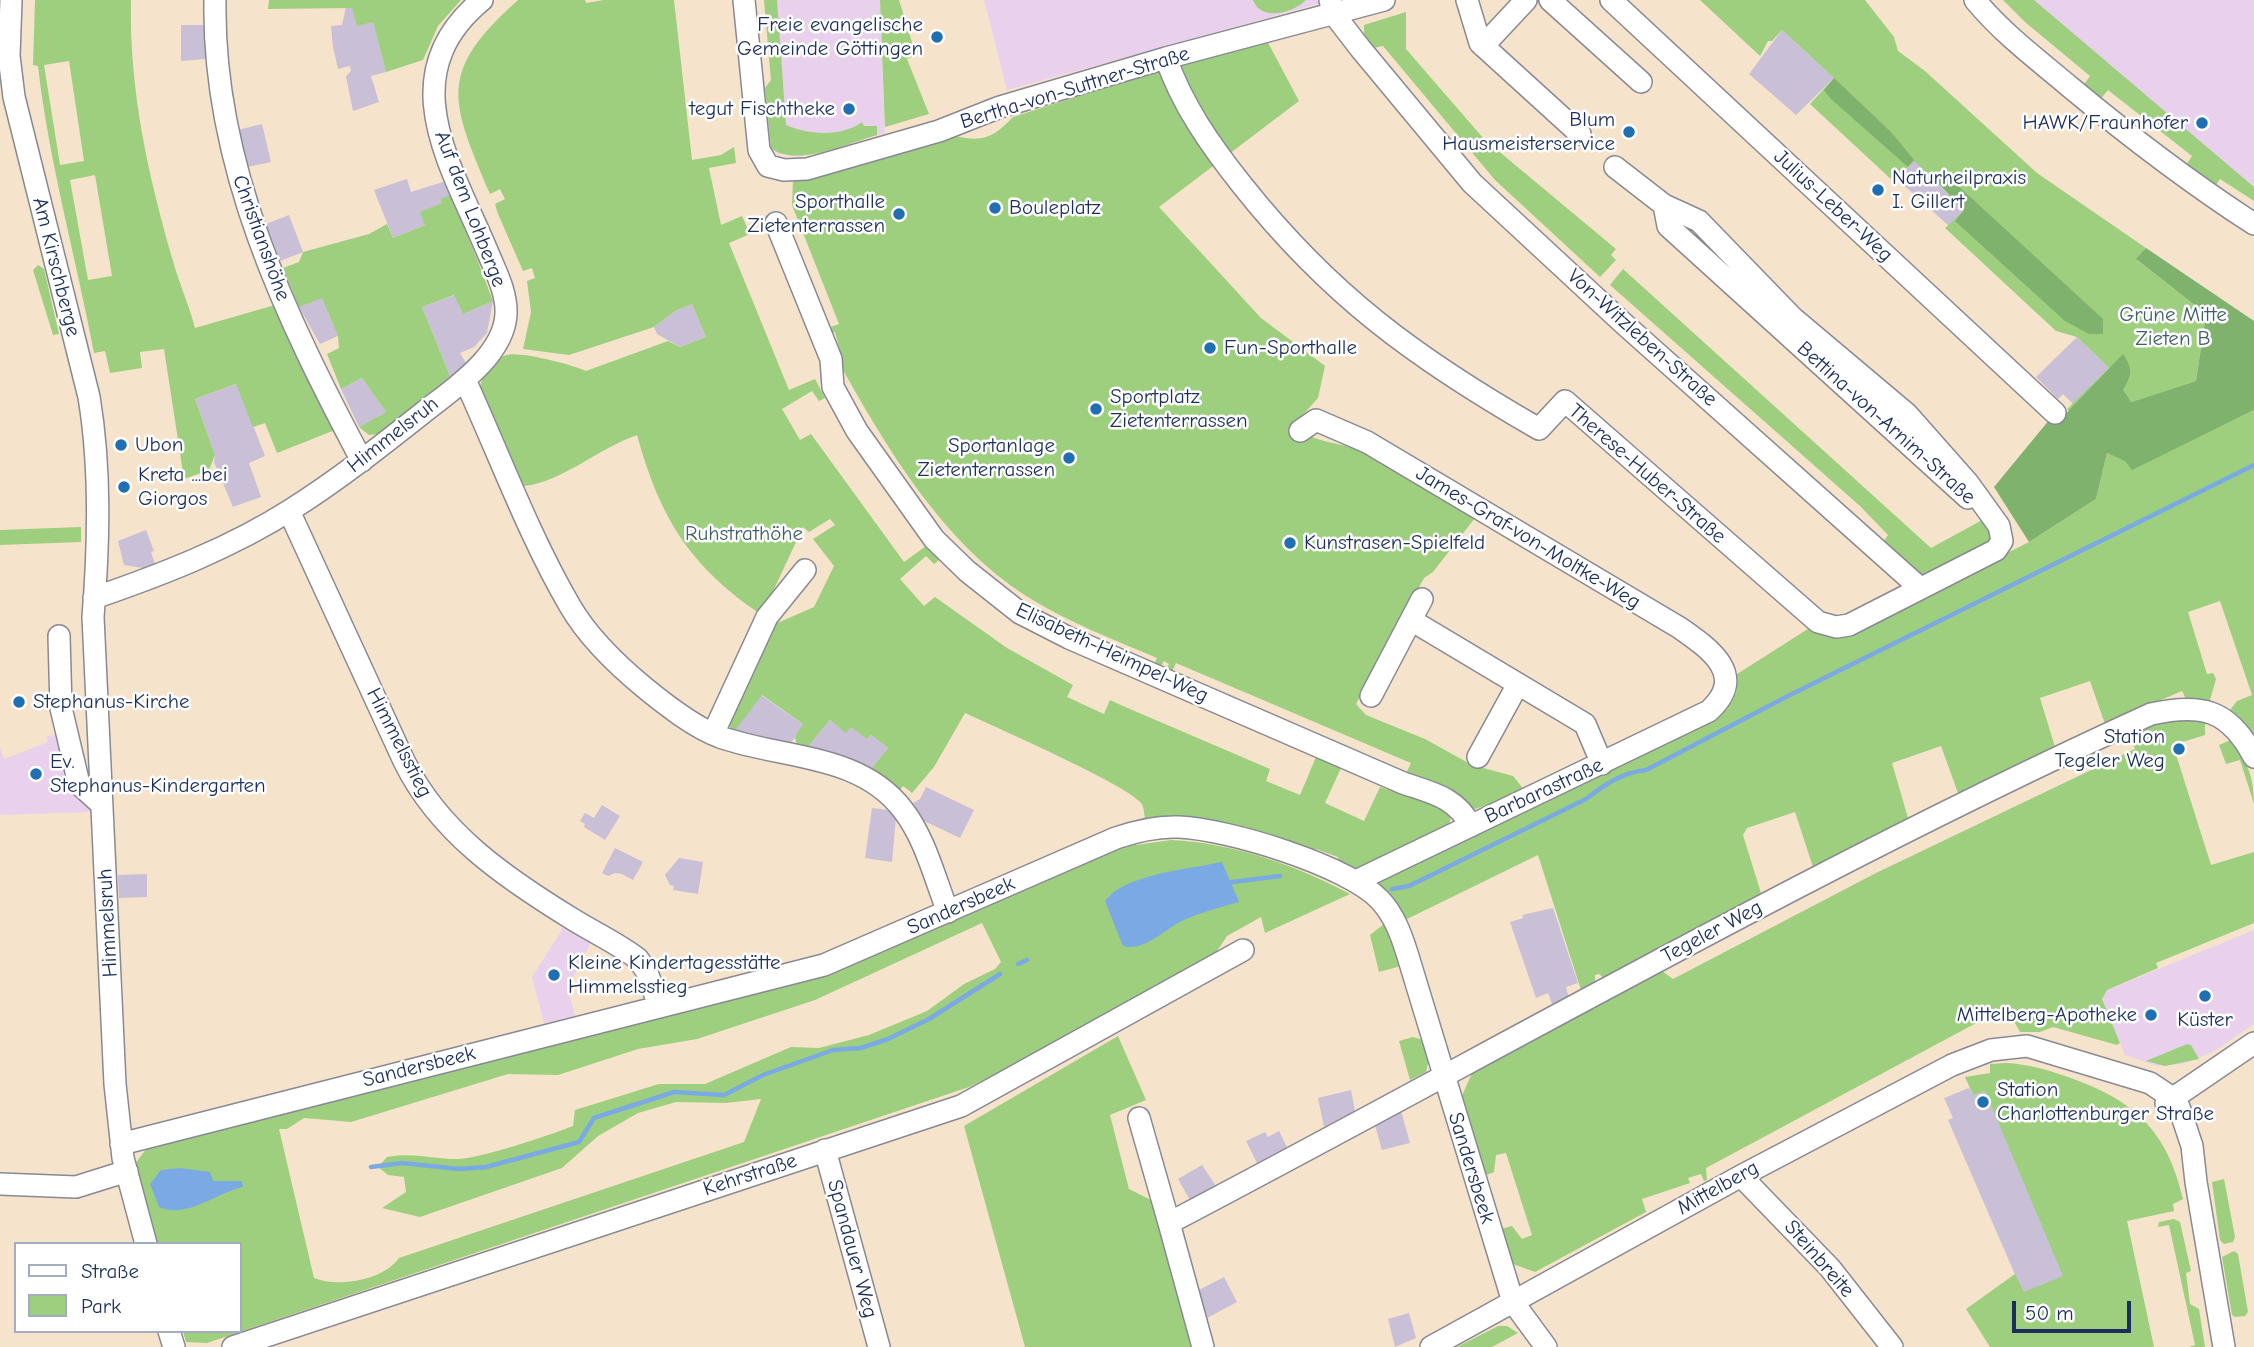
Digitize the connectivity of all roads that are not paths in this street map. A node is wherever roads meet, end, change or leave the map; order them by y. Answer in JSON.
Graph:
{"nodes":[{"id":1,"x":11,"y":0,"type":"edge"},
{"id":2,"x":215,"y":0,"type":"edge"},
{"id":3,"x":482,"y":0,"type":"edge"},
{"id":4,"x":744,"y":0,"type":"edge"},
{"id":5,"x":1384,"y":0,"type":"edge"},
{"id":6,"x":1467,"y":0,"type":"edge"},
{"id":7,"x":1526,"y":0,"type":"edge"},
{"id":8,"x":1550,"y":0,"type":"edge"},
{"id":9,"x":1611,"y":0,"type":"edge"},
{"id":10,"x":1975,"y":0,"type":"edge"},
{"id":11,"x":1332,"y":6,"type":"edge"},
{"id":12,"x":1483,"y":46,"type":"junction"},
{"id":13,"x":1166,"y":58,"type":"junction"},
{"id":14,"x":1641,"y":82,"type":"dead end"},
{"id":15,"x":1580,"y":134,"type":"dead end"},
{"id":16,"x":1615,"y":166,"type":"dead end"},
{"id":17,"x":776,"y":223,"type":"dead end"},
{"id":18,"x":2254,"y":224,"type":"edge"},
{"id":19,"x":465,"y":380,"type":"junction"},
{"id":20,"x":2055,"y":413,"type":"dead end"},
{"id":21,"x":1300,"y":431,"type":"dead end"},
{"id":22,"x":362,"y":461,"type":"junction"},
{"id":23,"x":289,"y":511,"type":"junction"},
{"id":24,"x":97,"y":534,"type":"joint"},
{"id":25,"x":805,"y":570,"type":"dead end"},
{"id":26,"x":1920,"y":588,"type":"junction"},
{"id":27,"x":94,"y":598,"type":"junction"},
{"id":28,"x":1422,"y":599,"type":"dead end"},
{"id":29,"x":1410,"y":620,"type":"junction"},
{"id":30,"x":59,"y":636,"type":"dead end"},
{"id":31,"x":1518,"y":684,"type":"junction"},
{"id":32,"x":1723,"y":691,"type":"joint"},
{"id":33,"x":1371,"y":696,"type":"dead end"},
{"id":34,"x":713,"y":734,"type":"junction"},
{"id":35,"x":1478,"y":757,"type":"dead end"},
{"id":36,"x":2254,"y":757,"type":"edge"},
{"id":37,"x":1602,"y":764,"type":"junction"},
{"id":38,"x":101,"y":804,"type":"junction"},
{"id":39,"x":1471,"y":826,"type":"junction"},
{"id":40,"x":1356,"y":881,"type":"junction"},
{"id":41,"x":948,"y":912,"type":"junction"},
{"id":42,"x":1243,"y":950,"type":"dead end"},
{"id":43,"x":659,"y":1006,"type":"junction"},
{"id":44,"x":2254,"y":1043,"type":"edge"},
{"id":45,"x":2254,"y":1052,"type":"edge"},
{"id":46,"x":1444,"y":1078,"type":"junction"},
{"id":47,"x":2173,"y":1105,"type":"junction"},
{"id":48,"x":1139,"y":1118,"type":"dead end"},
{"id":49,"x":121,"y":1144,"type":"junction"},
{"id":50,"x":825,"y":1150,"type":"junction"},
{"id":51,"x":127,"y":1171,"type":"junction"},
{"id":52,"x":1741,"y":1176,"type":"junction"},
{"id":53,"x":0,"y":1184,"type":"edge"},
{"id":54,"x":1169,"y":1223,"type":"junction"},
{"id":55,"x":145,"y":1242,"type":"edge"},
{"id":56,"x":1513,"y":1302,"type":"junction"},
{"id":57,"x":233,"y":1347,"type":"edge"},
{"id":58,"x":879,"y":1347,"type":"edge"},
{"id":59,"x":1203,"y":1347,"type":"edge"},
{"id":60,"x":1431,"y":1347,"type":"edge"},
{"id":61,"x":1546,"y":1347,"type":"edge"},
{"id":62,"x":1892,"y":1347,"type":"edge"},
{"id":63,"x":2224,"y":1347,"type":"edge"}],
"edges":[{"from":1,"to":24,"type":"street","name":"Am Kirschberge"},
{"from":2,"to":22,"type":"street","name":"Christianshöhe"},
{"from":3,"to":19,"type":"street","name":"Auf dem Lohberge"},
{"from":4,"to":13,"type":"street","name":"Bertha-von-Suttner-Straße"},
{"from":5,"to":11,"type":"street","name":"Bertha-von-Suttner-Straße"},
{"from":6,"to":12,"type":"street"},
{"from":7,"to":12,"type":"street"},
{"from":8,"to":14,"type":"street"},
{"from":9,"to":20,"type":"street","name":"Julius-Leber-Weg"},
{"from":10,"to":18,"type":"street"},
{"from":11,"to":13,"type":"street","name":"Bertha-von-Suttner-Straße"},
{"from":11,"to":26,"type":"street","name":"Von-Witzleben-Straße"},
{"from":12,"to":15,"type":"street"},
{"from":13,"to":26,"type":"street","name":"Therese-Huber-Straße"},
{"from":16,"to":26,"type":"street","name":"Bettina-von-Arnim-Straße"},
{"from":17,"to":39,"type":"street","name":"Elisabeth-Heimpel-Weg"},
{"from":19,"to":22,"type":"street","name":"Himmelsruh"},
{"from":19,"to":34,"type":"street"},
{"from":21,"to":32,"type":"street","name":"James-Graf-von-Moltke-Weg"},
{"from":22,"to":23,"type":"street","name":"Himmelsruh"},
{"from":23,"to":27,"type":"street","name":"Himmelsruh"},
{"from":23,"to":43,"type":"street","name":"Himmelsstieg"},
{"from":24,"to":27,"type":"street","name":"Himmelsruh"},
{"from":25,"to":34,"type":"street"},
{"from":27,"to":38,"type":"street","name":"Himmelsruh"},
{"from":28,"to":29,"type":"street"},
{"from":29,"to":31,"type":"street"},
{"from":29,"to":33,"type":"street"},
{"from":30,"to":38,"type":"street"},
{"from":31,"to":35,"type":"street"},
{"from":31,"to":37,"type":"street"},
{"from":32,"to":37,"type":"street","name":"Barbarastraße"},
{"from":34,"to":41,"type":"street"},
{"from":36,"to":46,"type":"street","name":"Tegeler Weg"},
{"from":37,"to":39,"type":"street","name":"Barbarastraße"},
{"from":38,"to":49,"type":"street","name":"Himmelsruh"},
{"from":39,"to":40,"type":"street","name":"Barbarastraße"},
{"from":40,"to":41,"type":"street","name":"Sandersbeek"},
{"from":40,"to":46,"type":"street","name":"Sandersbeek"},
{"from":41,"to":43,"type":"street","name":"Sandersbeek"},
{"from":42,"to":50,"type":"street","name":"Kehrstraße"},
{"from":43,"to":49,"type":"street","name":"Sandersbeek"},
{"from":44,"to":47,"type":"street"},
{"from":45,"to":47,"type":"street"},
{"from":46,"to":54,"type":"street","name":"Tegeler Weg"},
{"from":46,"to":56,"type":"street","name":"Sandersbeek"},
{"from":47,"to":52,"type":"street","name":"Mittelberg"},
{"from":47,"to":63,"type":"street"},
{"from":48,"to":54,"type":"street"},
{"from":49,"to":51,"type":"street","name":"Himmelsruh"},
{"from":50,"to":57,"type":"street","name":"Kehrstraße"},
{"from":50,"to":58,"type":"street","name":"Spandauer Weg"},
{"from":51,"to":53,"type":"street"},
{"from":51,"to":55,"type":"street","name":"Himmelsruh"},
{"from":52,"to":56,"type":"street","name":"Mittelberg"},
{"from":52,"to":62,"type":"street","name":"Steinbreite"},
{"from":54,"to":59,"type":"street"},
{"from":56,"to":60,"type":"street","name":"Mittelberg"},
{"from":56,"to":61,"type":"street"}]}
